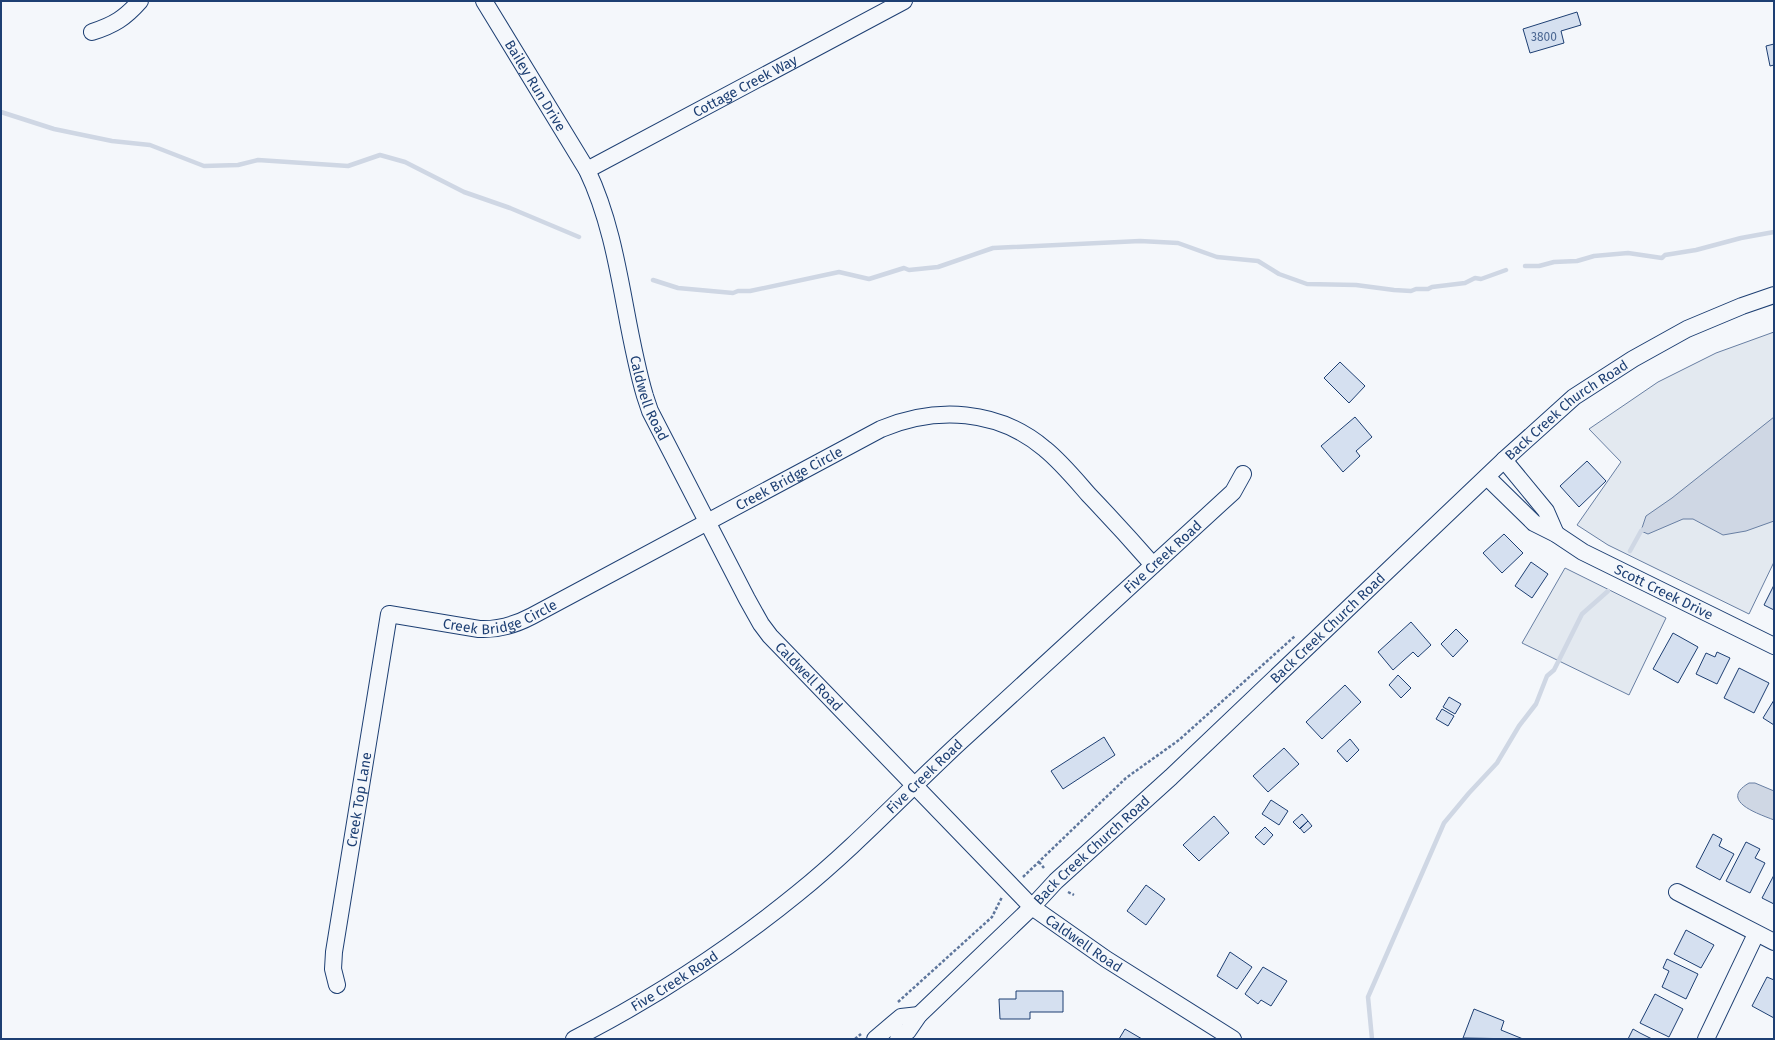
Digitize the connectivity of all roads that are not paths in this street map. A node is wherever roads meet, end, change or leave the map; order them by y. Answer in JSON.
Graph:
{"nodes":[{"id":1,"x":140,"y":1,"type":"edge"},
{"id":2,"x":484,"y":1,"type":"edge"},
{"id":3,"x":904,"y":1,"type":"edge"},
{"id":4,"x":92,"y":32,"type":"dead end"},
{"id":5,"x":587,"y":170,"type":"junction"},
{"id":6,"x":1774,"y":295,"type":"edge"},
{"id":7,"x":1504,"y":460,"type":"junction"},
{"id":8,"x":1243,"y":474,"type":"dead end"},
{"id":9,"x":1487,"y":477,"type":"junction"},
{"id":10,"x":707,"y":522,"type":"junction"},
{"id":11,"x":1556,"y":534,"type":"junction"},
{"id":12,"x":1153,"y":565,"type":"junction"},
{"id":13,"x":389,"y":614,"type":"joint"},
{"id":14,"x":1774,"y":646,"type":"edge"},
{"id":15,"x":914,"y":784,"type":"junction"},
{"id":16,"x":1677,"y":892,"type":"dead end"},
{"id":17,"x":1032,"y":907,"type":"junction"},
{"id":18,"x":1756,"y":934,"type":"junction"},
{"id":19,"x":1774,"y":942,"type":"edge"},
{"id":20,"x":337,"y":985,"type":"dead end"},
{"id":21,"x":919,"y":1015,"type":"junction"},
{"id":22,"x":870,"y":1035,"type":"edge"},
{"id":23,"x":574,"y":1039,"type":"edge"},
{"id":24,"x":898,"y":1039,"type":"edge"},
{"id":25,"x":1234,"y":1039,"type":"edge"},
{"id":26,"x":1706,"y":1039,"type":"edge"}],
"edges":[{"from":1,"to":4,"type":"street"},
{"from":2,"to":5,"type":"street","name":"Bailey Run Drive"},
{"from":3,"to":5,"type":"street","name":"Cottage Creek Way"},
{"from":5,"to":10,"type":"street","name":"Caldwell Road"},
{"from":6,"to":7,"type":"street","name":"Back Creek Church Road"},
{"from":7,"to":9,"type":"street","name":"Back Creek Church Road"},
{"from":7,"to":11,"type":"street"},
{"from":8,"to":12,"type":"street","name":"Five Creek Road"},
{"from":9,"to":11,"type":"street","name":"Scott Creek Drive"},
{"from":9,"to":17,"type":"street","name":"Back Creek Church Road"},
{"from":10,"to":12,"type":"street","name":"Creek Bridge Circle"},
{"from":10,"to":13,"type":"street","name":"Creek Bridge Circle"},
{"from":10,"to":15,"type":"street","name":"Caldwell Road"},
{"from":11,"to":14,"type":"street","name":"Scott Creek Drive"},
{"from":12,"to":15,"type":"street","name":"Five Creek Road"},
{"from":13,"to":20,"type":"street","name":"Creek Top Lane"},
{"from":15,"to":17,"type":"street","name":"Caldwell Road"},
{"from":15,"to":23,"type":"street","name":"Five Creek Road"},
{"from":16,"to":18,"type":"street"},
{"from":17,"to":21,"type":"street","name":"Back Creek Church Road"},
{"from":17,"to":25,"type":"street","name":"Caldwell Road"},
{"from":18,"to":19,"type":"street"},
{"from":18,"to":26,"type":"street"},
{"from":21,"to":22,"type":"street"},
{"from":21,"to":24,"type":"street","name":"Back Creek Church Road"}]}
